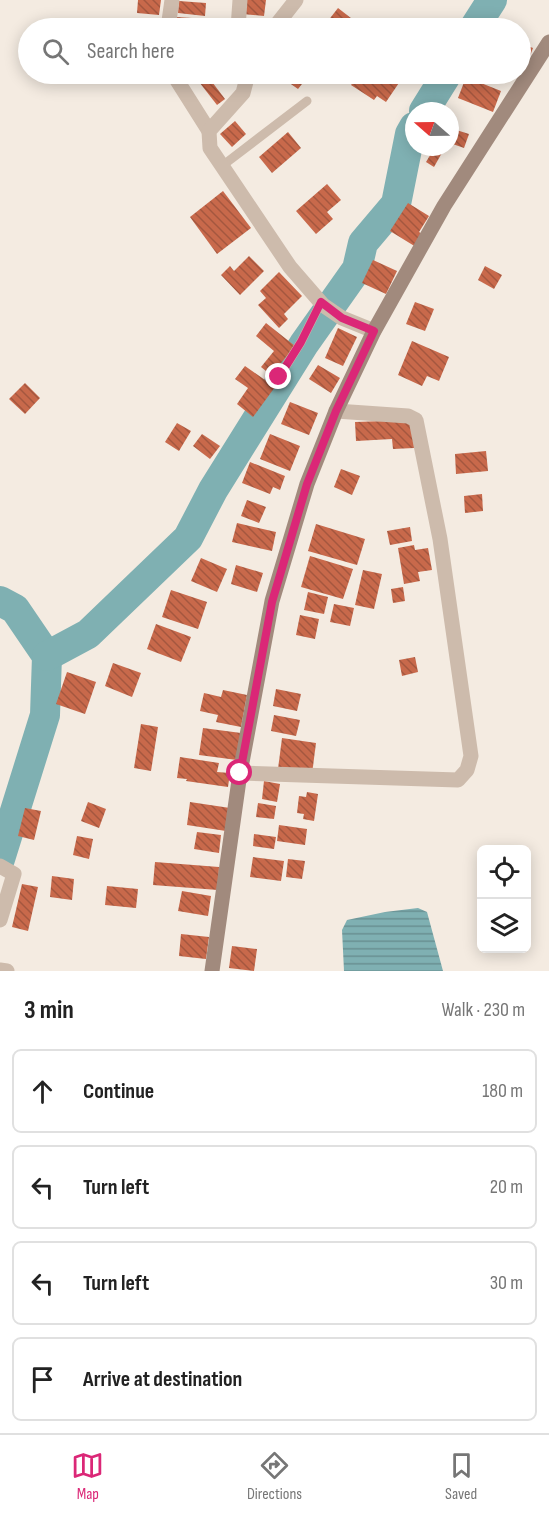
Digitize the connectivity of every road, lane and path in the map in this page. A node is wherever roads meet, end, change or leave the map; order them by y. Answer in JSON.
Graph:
{"nodes":[{"id":1,"x":172,"y":0,"type":"edge"},
{"id":2,"x":240,"y":0,"type":"edge"},
{"id":3,"x":296,"y":0,"type":"edge"},
{"id":4,"x":169,"y":18,"type":"edge"},
{"id":5,"x":239,"y":18,"type":"edge"},
{"id":6,"x":282,"y":18,"type":"edge"},
{"id":7,"x":549,"y":42,"type":"edge"},
{"id":8,"x":531,"y":70,"type":"edge"},
{"id":9,"x":179,"y":84,"type":"edge"},
{"id":10,"x":245,"y":84,"type":"edge"},
{"id":11,"x":522,"y":84,"type":"edge"},
{"id":12,"x":307,"y":101,"type":"dead end"},
{"id":13,"x":209,"y":130,"type":"junction"},
{"id":14,"x":222,"y":166,"type":"junction"},
{"id":15,"x":322,"y":304,"type":"junction"},
{"id":16,"x":374,"y":331,"type":"junction"},
{"id":17,"x":279,"y":377,"type":"dead end"},
{"id":18,"x":336,"y":411,"type":"junction"},
{"id":19,"x":240,"y":773,"type":"junction"},
{"id":20,"x":3,"y":867,"type":"edge"},
{"id":21,"x":0,"y":920,"type":"edge"},
{"id":22,"x":0,"y":970,"type":"edge"},
{"id":23,"x":7,"y":971,"type":"edge"},
{"id":24,"x":212,"y":971,"type":"edge"}],
"edges":[{"from":1,"to":4,"type":"street"},
{"from":2,"to":5,"type":"street"},
{"from":3,"to":6,"type":"street"},
{"from":7,"to":8,"type":"street"},
{"from":9,"to":13,"type":"street"},
{"from":10,"to":13,"type":"street"},
{"from":11,"to":16,"type":"street"},
{"from":12,"to":14,"type":"lane"},
{"from":13,"to":14,"type":"street"},
{"from":14,"to":15,"type":"street"},
{"from":15,"to":16,"type":"street"},
{"from":15,"to":17,"type":"lane"},
{"from":16,"to":18,"type":"street"},
{"from":18,"to":19,"type":"street"},
{"from":18,"to":19,"type":"street"},
{"from":19,"to":24,"type":"street"},
{"from":20,"to":21,"type":"street"},
{"from":22,"to":23,"type":"street"}]}
